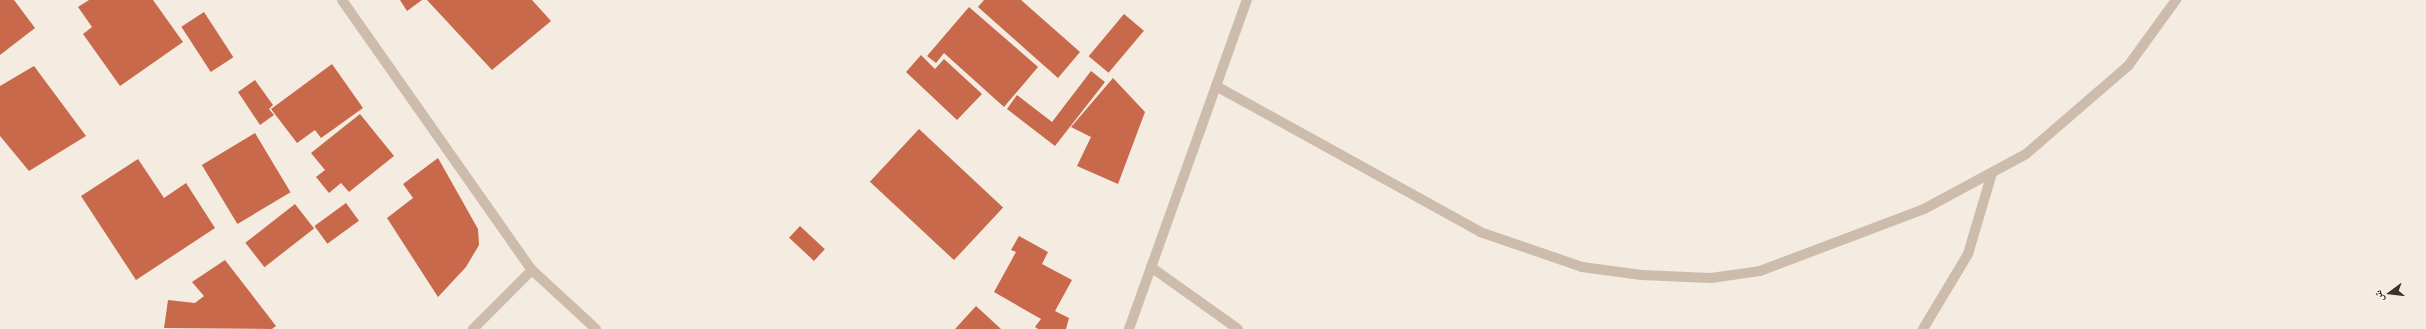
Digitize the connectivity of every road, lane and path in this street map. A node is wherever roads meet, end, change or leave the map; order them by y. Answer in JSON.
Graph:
{"nodes":[{"id":1,"x":342,"y":0,"type":"edge"},
{"id":2,"x":1247,"y":0,"type":"edge"},
{"id":3,"x":2176,"y":0,"type":"edge"},
{"id":4,"x":1216,"y":86,"type":"junction"},
{"id":5,"x":1992,"y":173,"type":"junction"},
{"id":6,"x":1151,"y":267,"type":"junction"},
{"id":7,"x":532,"y":270,"type":"junction"},
{"id":8,"x":473,"y":329,"type":"edge"},
{"id":9,"x":596,"y":329,"type":"edge"},
{"id":10,"x":1129,"y":329,"type":"edge"},
{"id":11,"x":1238,"y":329,"type":"edge"},
{"id":12,"x":1923,"y":329,"type":"edge"}],
"edges":[{"from":1,"to":7,"type":"street"},
{"from":2,"to":4,"type":"street"},
{"from":3,"to":5,"type":"street"},
{"from":4,"to":5,"type":"street"},
{"from":4,"to":6,"type":"street"},
{"from":5,"to":12,"type":"street"},
{"from":6,"to":10,"type":"street"},
{"from":6,"to":11,"type":"street"},
{"from":7,"to":8,"type":"street"},
{"from":7,"to":9,"type":"street"}]}
